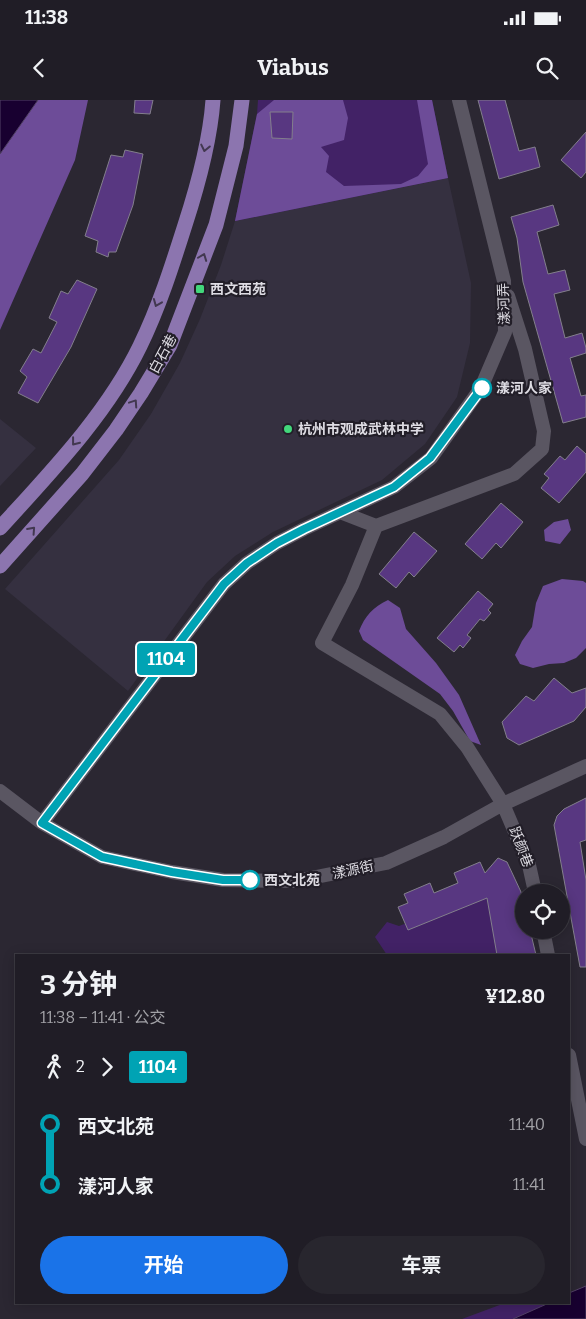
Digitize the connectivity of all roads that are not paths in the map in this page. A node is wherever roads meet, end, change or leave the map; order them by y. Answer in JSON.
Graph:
{"nodes":[{"id":1,"x":213,"y":100,"type":"edge"},
{"id":2,"x":242,"y":100,"type":"edge"},
{"id":3,"x":459,"y":100,"type":"edge"},
{"id":4,"x":504,"y":282,"type":"junction"},
{"id":5,"x":340,"y":512,"type":"junction"},
{"id":6,"x":376,"y":526,"type":"junction"},
{"id":7,"x":0,"y":528,"type":"edge"},
{"id":8,"x":0,"y":566,"type":"edge"},
{"id":9,"x":586,"y":766,"type":"edge"},
{"id":10,"x":0,"y":791,"type":"edge"},
{"id":11,"x":503,"y":804,"type":"junction"},
{"id":12,"x":42,"y":823,"type":"junction"},
{"id":13,"x":533,"y":884,"type":"edge"},
{"id":14,"x":545,"y":939,"type":"edge"},
{"id":15,"x":548,"y":954,"type":"edge"},
{"id":16,"x":570,"y":1060,"type":"edge"},
{"id":17,"x":586,"y":1139,"type":"edge"}],
"edges":[{"from":1,"to":7,"type":"main road","name":"白石巷","one_way":true},
{"from":8,"to":2,"type":"main road","name":"白石巷","one_way":true},
{"from":3,"to":4,"type":"street","name":"漾河弄"},
{"from":4,"to":5,"type":"street","name":"漾河弄"},
{"from":4,"to":6,"type":"street"},
{"from":5,"to":6,"type":"street"},
{"from":5,"to":12,"type":"street","name":"漾河弄"},
{"from":6,"to":11,"type":"street","name":"跃颜巷"},
{"from":9,"to":11,"type":"street","name":"漾源街"},
{"from":10,"to":12,"type":"street","name":"漾源街"},
{"from":11,"to":12,"type":"street","name":"漾源街"},
{"from":11,"to":13,"type":"street","name":"跃颜巷"},
{"from":14,"to":15,"type":"street"},
{"from":16,"to":17,"type":"street"}]}
